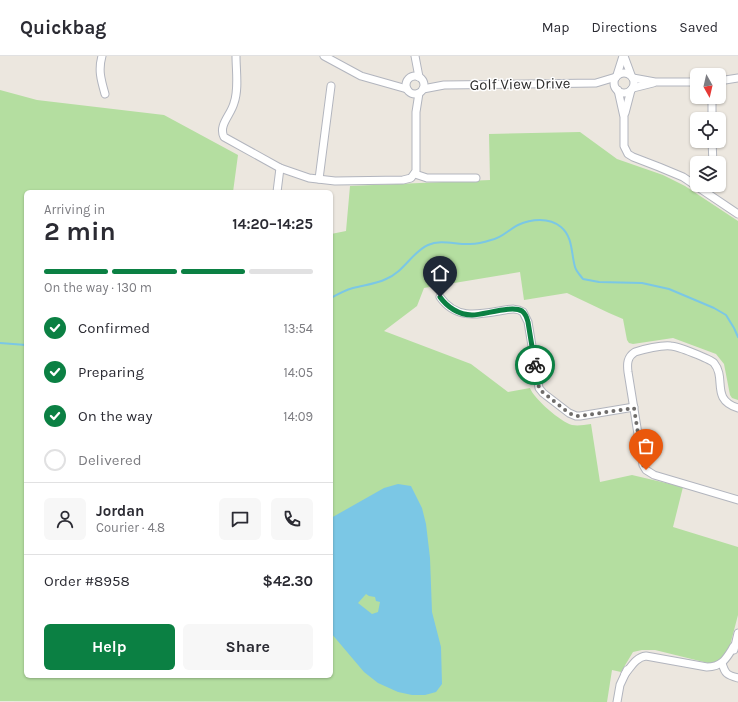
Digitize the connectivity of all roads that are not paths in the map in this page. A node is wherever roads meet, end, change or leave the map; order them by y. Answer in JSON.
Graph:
{"nodes":[{"id":1,"x":97,"y":56,"type":"edge"},
{"id":2,"x":102,"y":56,"type":"edge"},
{"id":3,"x":236,"y":56,"type":"edge"},
{"id":4,"x":324,"y":56,"type":"edge"},
{"id":5,"x":624,"y":56,"type":"edge"},
{"id":6,"x":415,"y":58,"type":"edge"},
{"id":7,"x":100,"y":65,"type":"junction"},
{"id":8,"x":616,"y":76,"type":"junction"},
{"id":9,"x":632,"y":77,"type":"junction"},
{"id":10,"x":409,"y":78,"type":"junction"},
{"id":11,"x":421,"y":78,"type":"junction"},
{"id":12,"x":738,"y":78,"type":"edge"},
{"id":13,"x":726,"y":81,"type":"edge"},
{"id":14,"x":655,"y":82,"type":"junction"},
{"id":15,"x":690,"y":82,"type":"edge"},
{"id":16,"x":386,"y":83,"type":"junction"},
{"id":17,"x":596,"y":83,"type":"junction"},
{"id":18,"x":444,"y":85,"type":"junction"},
{"id":19,"x":331,"y":86,"type":"dead end"},
{"id":20,"x":617,"y":89,"type":"junction"},
{"id":21,"x":632,"y":89,"type":"junction"},
{"id":22,"x":408,"y":91,"type":"junction"},
{"id":23,"x":421,"y":91,"type":"junction"},
{"id":24,"x":106,"y":94,"type":"dead end"},
{"id":25,"x":416,"y":112,"type":"junction"},
{"id":26,"x":624,"y":117,"type":"junction"},
{"id":27,"x":280,"y":168,"type":"junction"},
{"id":28,"x":415,"y":174,"type":"junction"},
{"id":29,"x":476,"y":178,"type":"dead end"},
{"id":30,"x":319,"y":179,"type":"junction"},
{"id":31,"x":690,"y":181,"type":"edge"},
{"id":32,"x":277,"y":190,"type":"edge"},
{"id":33,"x":711,"y":192,"type":"edge"},
{"id":34,"x":738,"y":214,"type":"edge"},
{"id":35,"x":440,"y":297,"type":"dead end"},
{"id":36,"x":634,"y":408,"type":"junction"},
{"id":37,"x":738,"y":408,"type":"edge"},
{"id":38,"x":738,"y":500,"type":"edge"},
{"id":39,"x":738,"y":633,"type":"edge"},
{"id":40,"x":724,"y":665,"type":"junction"},
{"id":41,"x":737,"y":677,"type":"edge"},
{"id":42,"x":617,"y":702,"type":"edge"}],
"edges":[{"from":1,"to":7,"type":"street"},
{"from":2,"to":7,"type":"street"},
{"from":3,"to":27,"type":"street"},
{"from":4,"to":16,"type":"street"},
{"from":5,"to":8,"type":"street"},
{"from":5,"to":9,"type":"street"},
{"from":6,"to":10,"type":"street"},
{"from":6,"to":11,"type":"street"},
{"from":7,"to":24,"type":"street"},
{"from":8,"to":9,"type":"street"},
{"from":8,"to":17,"type":"street","name":"Golf View Drive"},
{"from":8,"to":20,"type":"street"},
{"from":9,"to":14,"type":"street"},
{"from":9,"to":21,"type":"street"},
{"from":10,"to":11,"type":"street"},
{"from":10,"to":16,"type":"street"},
{"from":10,"to":22,"type":"street"},
{"from":11,"to":18,"type":"street","name":"Golf View Drive"},
{"from":11,"to":23,"type":"street"},
{"from":12,"to":13,"type":"street"},
{"from":14,"to":15,"type":"street"},
{"from":14,"to":21,"type":"street"},
{"from":16,"to":22,"type":"street"},
{"from":17,"to":18,"type":"street","name":"Golf View Drive"},
{"from":17,"to":20,"type":"street","name":"Golf View Drive"},
{"from":18,"to":23,"type":"street","name":"Golf View Drive"},
{"from":19,"to":30,"type":"street"},
{"from":20,"to":21,"type":"street"},
{"from":20,"to":26,"type":"street"},
{"from":21,"to":26,"type":"street"},
{"from":22,"to":23,"type":"street"},
{"from":22,"to":25,"type":"street"},
{"from":23,"to":25,"type":"street"},
{"from":25,"to":28,"type":"street"},
{"from":26,"to":31,"type":"street"},
{"from":27,"to":30,"type":"street"},
{"from":27,"to":32,"type":"street"},
{"from":28,"to":29,"type":"street"},
{"from":28,"to":30,"type":"street"},
{"from":33,"to":34,"type":"street"},
{"from":35,"to":36,"type":"street"},
{"from":36,"to":37,"type":"street"},
{"from":36,"to":38,"type":"street"},
{"from":39,"to":40,"type":"street"},
{"from":40,"to":41,"type":"street"},
{"from":40,"to":42,"type":"street"}]}
